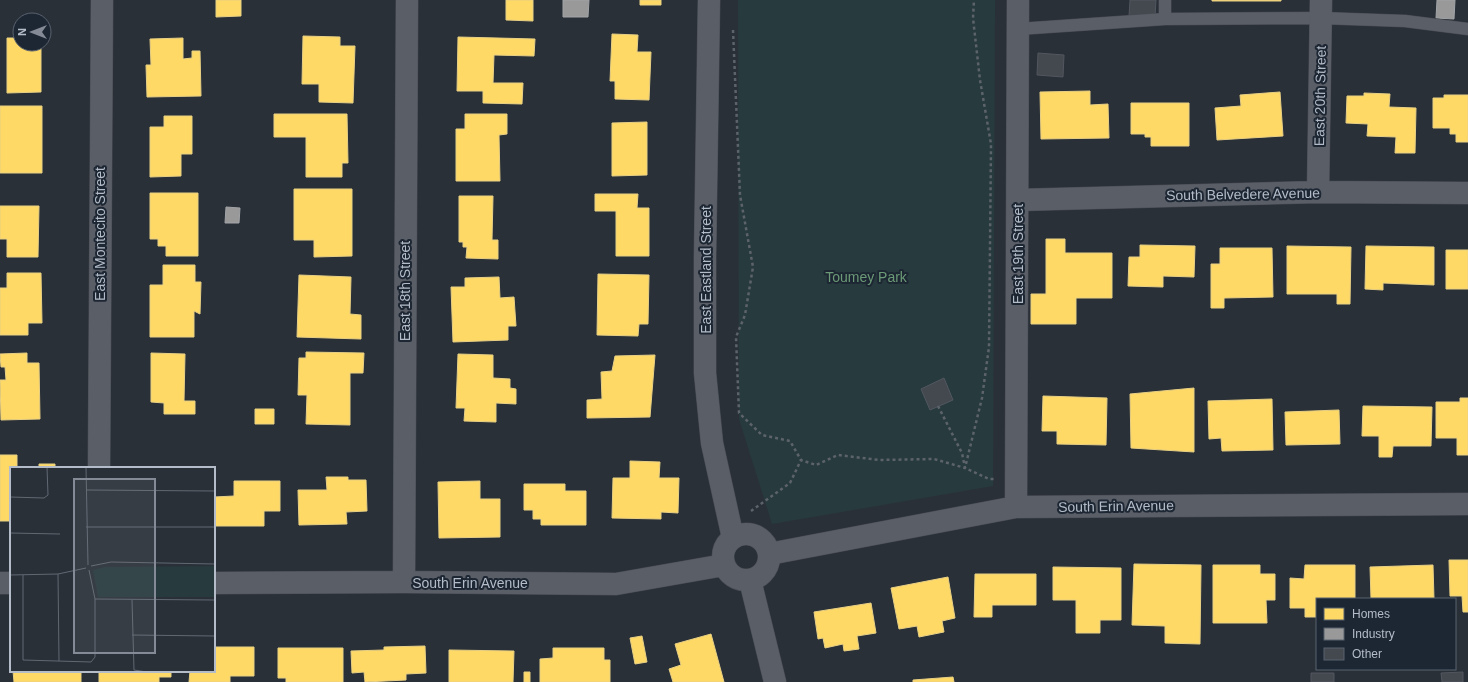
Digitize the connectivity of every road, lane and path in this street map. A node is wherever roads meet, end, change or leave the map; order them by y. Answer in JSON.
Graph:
{"nodes":[{"id":1,"x":102,"y":0,"type":"edge"},
{"id":2,"x":407,"y":0,"type":"edge"},
{"id":3,"x":709,"y":0,"type":"edge"},
{"id":4,"x":974,"y":0,"type":"edge"},
{"id":5,"x":1018,"y":0,"type":"edge"},
{"id":6,"x":1166,"y":0,"type":"edge"},
{"id":7,"x":1321,"y":9,"type":"edge"},
{"id":8,"x":1165,"y":19,"type":"junction"},
{"id":9,"x":733,"y":23,"type":"dead end"},
{"id":10,"x":1018,"y":28,"type":"junction"},
{"id":11,"x":1468,"y":29,"type":"edge"},
{"id":12,"x":1318,"y":192,"type":"junction"},
{"id":13,"x":1468,"y":193,"type":"edge"},
{"id":14,"x":1018,"y":200,"type":"junction"},
{"id":15,"x":938,"y":406,"type":"dead end"},
{"id":16,"x":801,"y":460,"type":"junction"},
{"id":17,"x":99,"y":467,"type":"edge"},
{"id":18,"x":965,"y":468,"type":"junction"},
{"id":19,"x":1016,"y":480,"type":"junction"},
{"id":20,"x":1468,"y":504,"type":"edge"},
{"id":21,"x":1016,"y":508,"type":"junction"},
{"id":22,"x":732,"y":532,"type":"junction"},
{"id":23,"x":769,"y":554,"type":"junction"},
{"id":24,"x":724,"y":565,"type":"junction"},
{"id":25,"x":750,"y":580,"type":"junction"},
{"id":26,"x":0,"y":582,"type":"edge"},
{"id":27,"x":404,"y":582,"type":"junction"},
{"id":28,"x":10,"y":583,"type":"edge"},
{"id":29,"x":215,"y":583,"type":"edge"},
{"id":30,"x":775,"y":682,"type":"edge"}],
"edges":[{"from":1,"to":17,"type":"street","name":"East Montecito Street"},
{"from":2,"to":27,"type":"street","name":"East 18th Street"},
{"from":3,"to":22,"type":"street","name":"East Eastland Street"},
{"from":4,"to":18,"type":"path"},
{"from":5,"to":10,"type":"street","name":"East 19th Street"},
{"from":6,"to":8,"type":"lane"},
{"from":7,"to":8,"type":"lane"},
{"from":7,"to":11,"type":"lane"},
{"from":7,"to":12,"type":"street","name":"East 20th Street"},
{"from":8,"to":10,"type":"lane"},
{"from":9,"to":16,"type":"path"},
{"from":10,"to":14,"type":"street","name":"East 19th Street"},
{"from":12,"to":13,"type":"street","name":"South Belvedere Avenue"},
{"from":12,"to":14,"type":"street","name":"South Belvedere Avenue"},
{"from":14,"to":19,"type":"street","name":"East 19th Street"},
{"from":15,"to":18,"type":"path"},
{"from":16,"to":18,"type":"path"},
{"from":16,"to":22,"type":"path"},
{"from":18,"to":19,"type":"path"},
{"from":19,"to":21,"type":"street","name":"East 19th Street"},
{"from":20,"to":21,"type":"street","name":"South Erin Avenue"},
{"from":21,"to":23,"type":"street","name":"South Erin Avenue"},
{"from":22,"to":23,"type":"street"},
{"from":22,"to":24,"type":"street"},
{"from":23,"to":25,"type":"street"},
{"from":24,"to":25,"type":"street"},
{"from":24,"to":27,"type":"street","name":"South Erin Avenue"},
{"from":25,"to":30,"type":"street"},
{"from":26,"to":28,"type":"street"},
{"from":27,"to":29,"type":"street","name":"South Erin Avenue"}]}
